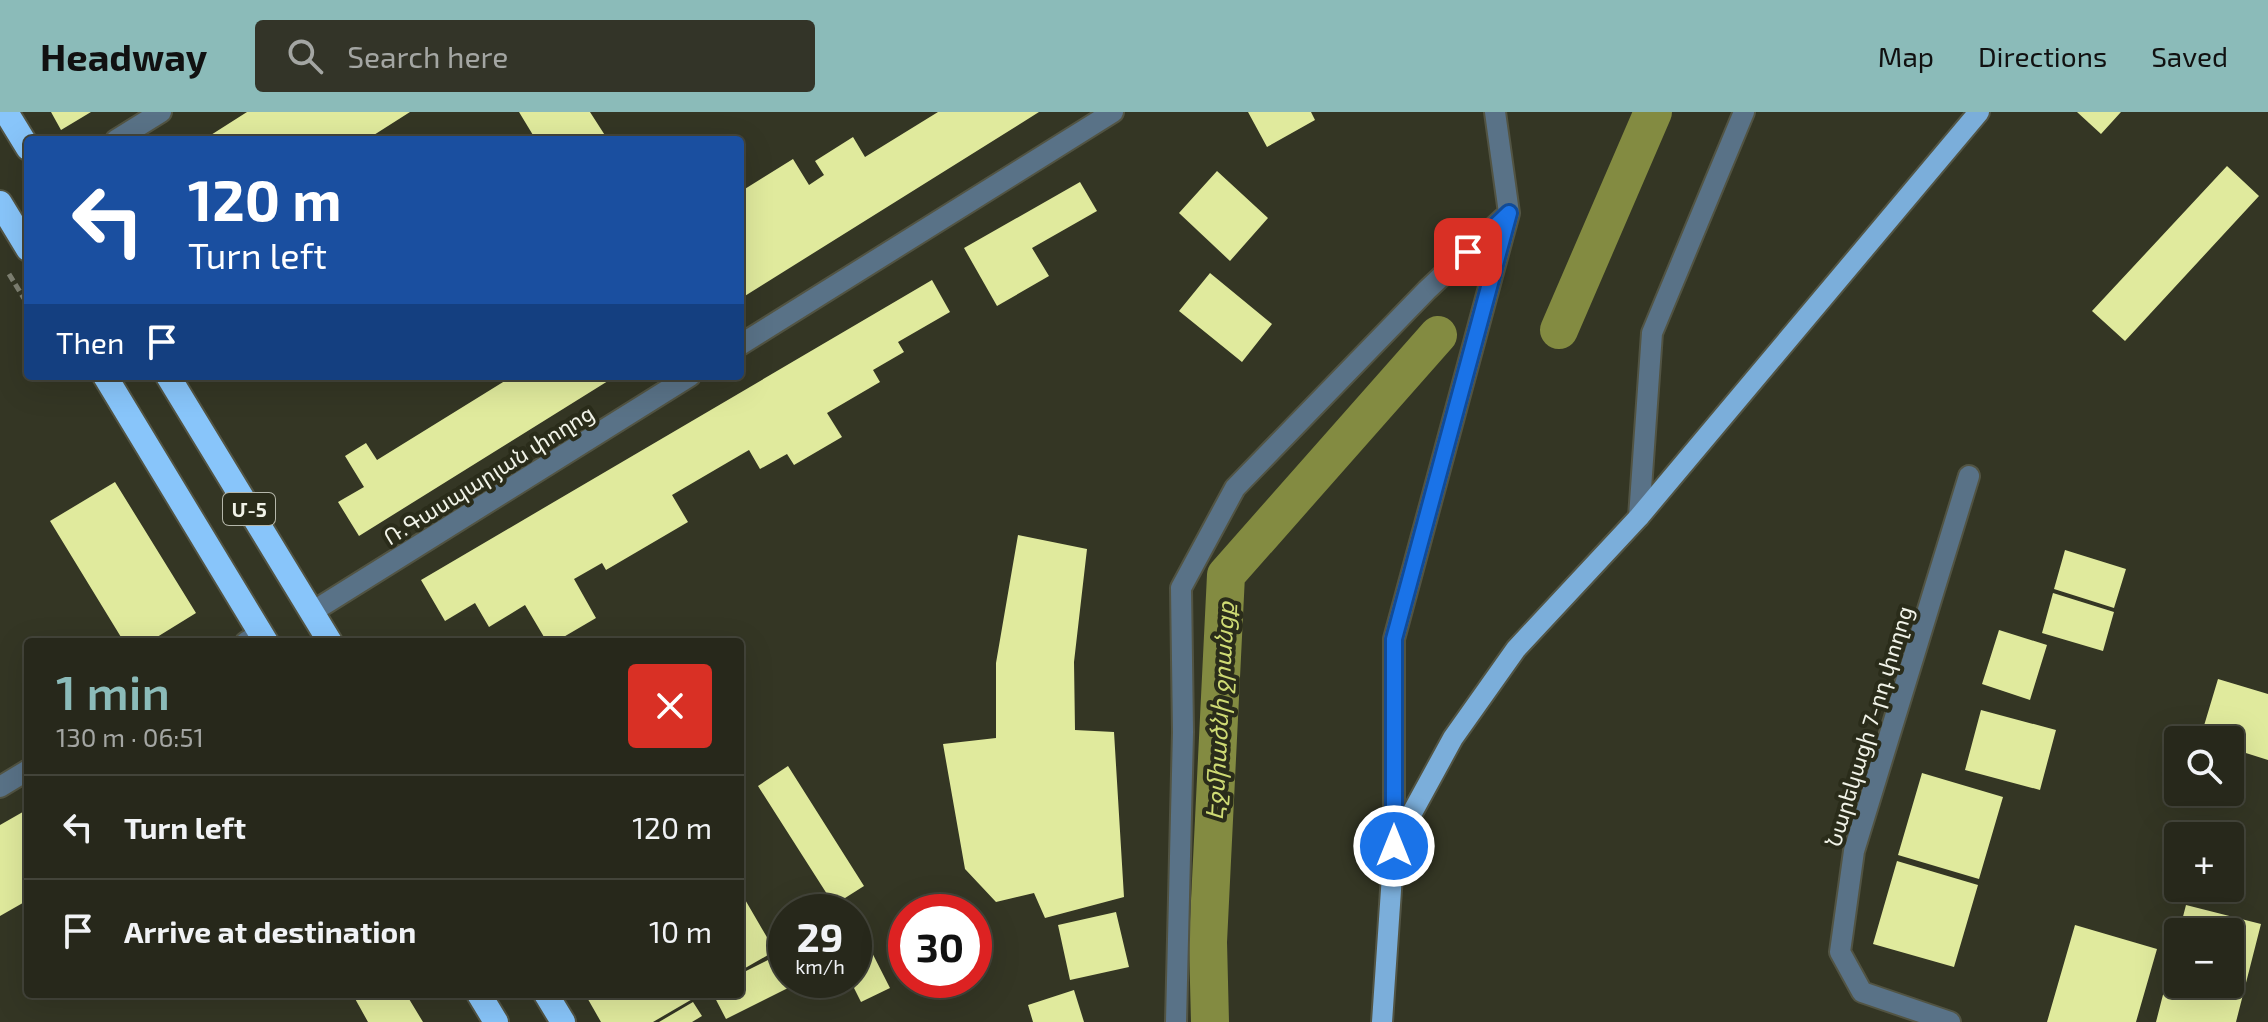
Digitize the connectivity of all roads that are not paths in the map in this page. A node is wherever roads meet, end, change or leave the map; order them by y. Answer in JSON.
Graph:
{"nodes":[{"id":1,"x":6,"y":112,"type":"edge"},
{"id":2,"x":161,"y":112,"type":"edge"},
{"id":3,"x":1113,"y":112,"type":"edge"},
{"id":4,"x":1495,"y":112,"type":"edge"},
{"id":5,"x":1744,"y":112,"type":"edge"},
{"id":6,"x":1979,"y":112,"type":"edge"},
{"id":7,"x":122,"y":136,"type":"edge"},
{"id":8,"x":24,"y":141,"type":"edge"},
{"id":9,"x":1509,"y":213,"type":"junction"},
{"id":10,"x":3,"y":214,"type":"edge"},
{"id":11,"x":24,"y":243,"type":"edge"},
{"id":12,"x":744,"y":343,"type":"edge"},
{"id":13,"x":107,"y":380,"type":"edge"},
{"id":14,"x":170,"y":380,"type":"edge"},
{"id":15,"x":684,"y":380,"type":"edge"},
{"id":16,"x":1969,"y":476,"type":"dead end"},
{"id":17,"x":1639,"y":517,"type":"junction"},
{"id":18,"x":312,"y":612,"type":"junction"},
{"id":19,"x":256,"y":638,"type":"edge"},
{"id":20,"x":328,"y":638,"type":"edge"},
{"id":21,"x":24,"y":772,"type":"edge"},
{"id":22,"x":0,"y":787,"type":"edge"},
{"id":23,"x":1394,"y":846,"type":"junction"},
{"id":24,"x":481,"y":998,"type":"edge"},
{"id":25,"x":548,"y":998,"type":"edge"},
{"id":26,"x":496,"y":1022,"type":"edge"},
{"id":27,"x":563,"y":1022,"type":"edge"},
{"id":28,"x":1176,"y":1022,"type":"edge"},
{"id":29,"x":1382,"y":1022,"type":"edge"},
{"id":30,"x":1950,"y":1022,"type":"edge"}],
"edges":[{"from":1,"to":8,"type":"highway"},
{"from":2,"to":7,"type":"street"},
{"from":3,"to":12,"type":"street"},
{"from":4,"to":9,"type":"street"},
{"from":5,"to":17,"type":"street"},
{"from":6,"to":17,"type":"main road"},
{"from":9,"to":23,"type":"street"},
{"from":9,"to":28,"type":"street"},
{"from":10,"to":11,"type":"highway"},
{"from":13,"to":19,"type":"highway","number":"Մ-5"},
{"from":14,"to":18,"type":"highway","number":"Մ-5"},
{"from":15,"to":18,"type":"street","name":"Ռ.Գասպարյան փողոց"},
{"from":16,"to":30,"type":"street","name":"Նարեկացի 7-րդ փողոց"},
{"from":17,"to":23,"type":"main road"},
{"from":18,"to":20,"type":"highway","number":"Մ-5"},
{"from":21,"to":22,"type":"street"},
{"from":23,"to":29,"type":"main road"},
{"from":24,"to":26,"type":"highway"},
{"from":25,"to":27,"type":"highway"}]}
